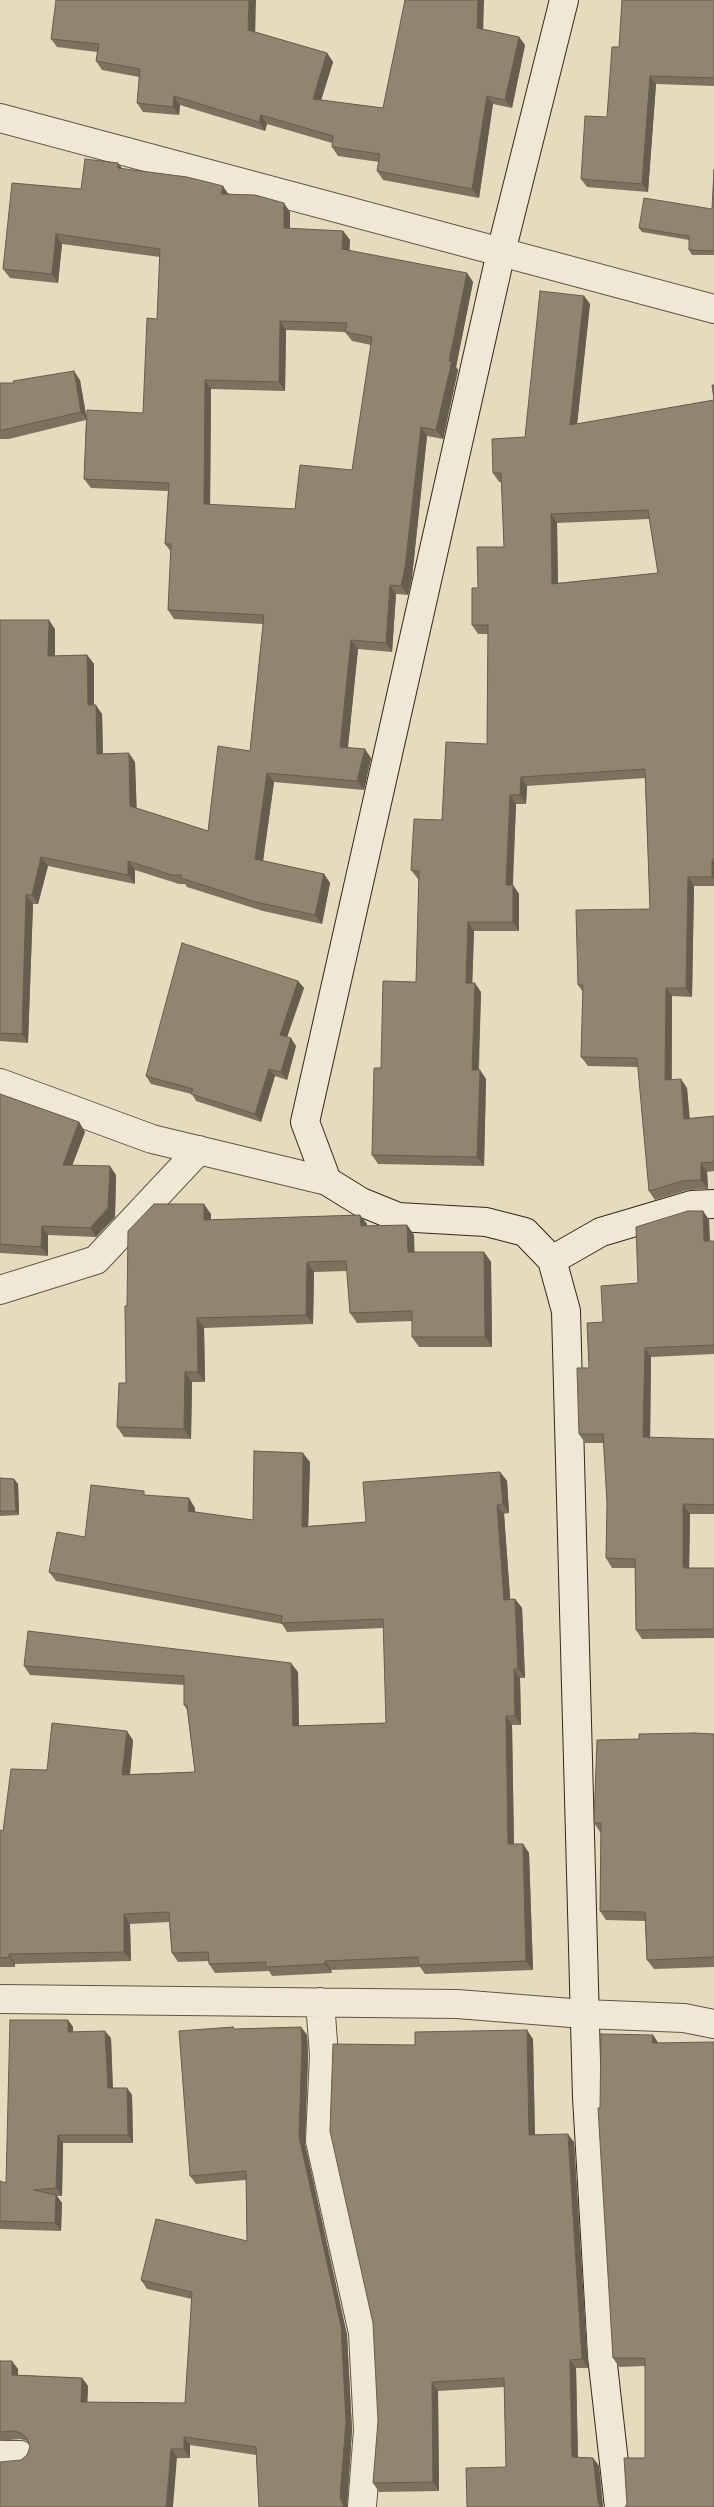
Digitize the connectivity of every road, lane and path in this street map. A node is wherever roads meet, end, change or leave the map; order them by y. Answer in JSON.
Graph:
{"nodes":[{"id":1,"x":564,"y":0,"type":"edge"},
{"id":2,"x":0,"y":118,"type":"edge"},
{"id":3,"x":501,"y":252,"type":"junction"},
{"id":4,"x":714,"y":309,"type":"edge"},
{"id":5,"x":0,"y":1082,"type":"edge"},
{"id":6,"x":199,"y":1150,"type":"junction"},
{"id":7,"x":327,"y":1181,"type":"junction"},
{"id":8,"x":714,"y":1204,"type":"edge"},
{"id":9,"x":552,"y":1260,"type":"junction"},
{"id":10,"x":0,"y":1290,"type":"edge"},
{"id":11,"x":0,"y":1999,"type":"edge"},
{"id":12,"x":320,"y":2002,"type":"junction"},
{"id":13,"x":584,"y":2014,"type":"junction"},
{"id":14,"x":714,"y":2024,"type":"edge"},
{"id":15,"x":362,"y":2507,"type":"edge"},
{"id":16,"x":619,"y":2507,"type":"edge"}],
"edges":[{"from":1,"to":3,"type":"street"},
{"from":2,"to":3,"type":"street"},
{"from":3,"to":4,"type":"street"},
{"from":3,"to":7,"type":"street"},
{"from":5,"to":6,"type":"street"},
{"from":6,"to":7,"type":"street"},
{"from":6,"to":10,"type":"street"},
{"from":7,"to":9,"type":"street"},
{"from":8,"to":9,"type":"street"},
{"from":9,"to":13,"type":"street"},
{"from":11,"to":12,"type":"street"},
{"from":12,"to":13,"type":"street"},
{"from":12,"to":15,"type":"street"},
{"from":13,"to":14,"type":"street"},
{"from":13,"to":16,"type":"street"}]}
